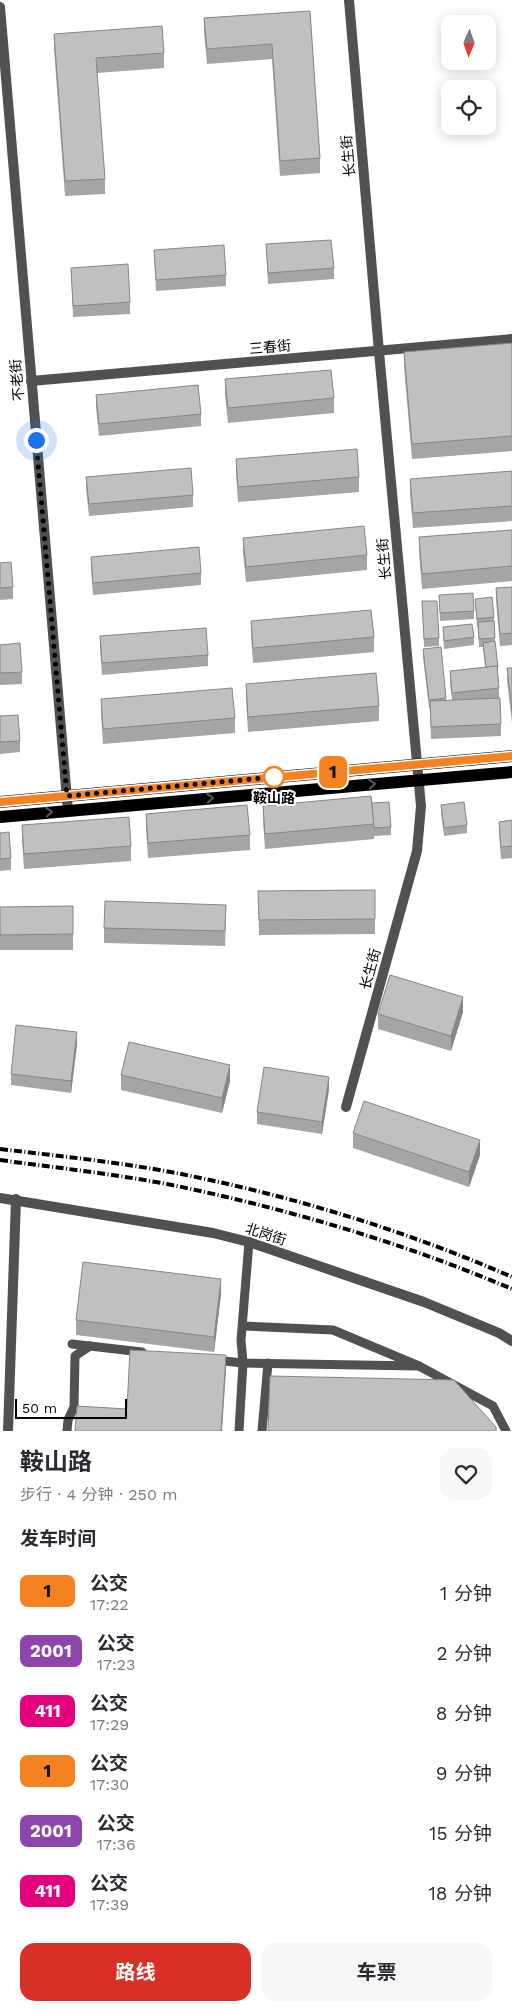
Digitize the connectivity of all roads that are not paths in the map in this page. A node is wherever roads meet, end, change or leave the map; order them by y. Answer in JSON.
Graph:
{"nodes":[{"id":1,"x":349,"y":0,"type":"edge"},
{"id":2,"x":0,"y":6,"type":"edge"},
{"id":3,"x":512,"y":339,"type":"edge"},
{"id":4,"x":379,"y":352,"type":"junction"},
{"id":5,"x":31,"y":381,"type":"junction"},
{"id":6,"x":512,"y":756,"type":"edge"},
{"id":7,"x":416,"y":764,"type":"junction"},
{"id":8,"x":512,"y":772,"type":"edge"},
{"id":9,"x":418,"y":780,"type":"junction"},
{"id":10,"x":67,"y":796,"type":"junction"},
{"id":11,"x":0,"y":802,"type":"edge"},
{"id":12,"x":68,"y":811,"type":"junction"},
{"id":13,"x":0,"y":817,"type":"edge"},
{"id":14,"x":346,"y":1108,"type":"dead end"},
{"id":15,"x":0,"y":1198,"type":"edge"},
{"id":16,"x":16,"y":1199,"type":"junction"},
{"id":17,"x":249,"y":1242,"type":"junction"},
{"id":18,"x":243,"y":1326,"type":"junction"},
{"id":19,"x":512,"y":1341,"type":"edge"},
{"id":20,"x":72,"y":1344,"type":"dead end"},
{"id":21,"x":90,"y":1346,"type":"junction"},
{"id":22,"x":147,"y":1352,"type":"edge"},
{"id":23,"x":204,"y":1359,"type":"edge"},
{"id":24,"x":243,"y":1363,"type":"junction"},
{"id":25,"x":268,"y":1363,"type":"junction"},
{"id":26,"x":419,"y":1366,"type":"junction"},
{"id":27,"x":8,"y":1431,"type":"edge"},
{"id":28,"x":67,"y":1431,"type":"edge"},
{"id":29,"x":239,"y":1431,"type":"edge"},
{"id":30,"x":262,"y":1431,"type":"edge"},
{"id":31,"x":506,"y":1431,"type":"edge"}],
"edges":[{"from":1,"to":4,"type":"street","name":"长生街"},
{"from":2,"to":5,"type":"street","name":"不老街"},
{"from":3,"to":4,"type":"street","name":"三春街"},
{"from":4,"to":5,"type":"street","name":"三春街"},
{"from":4,"to":7,"type":"street","name":"长生街"},
{"from":5,"to":10,"type":"street","name":"不老街"},
{"from":6,"to":7,"type":"main road"},
{"from":7,"to":9,"type":"street","name":"长生街"},
{"from":7,"to":10,"type":"main road"},
{"from":8,"to":9,"type":"main road"},
{"from":12,"to":9,"type":"main road","one_way":true},
{"from":9,"to":14,"type":"street","name":"长生街"},
{"from":10,"to":11,"type":"main road"},
{"from":10,"to":12,"type":"street","name":"不老街"},
{"from":13,"to":12,"type":"main road","one_way":true},
{"from":15,"to":16,"type":"street","name":"北岗街"},
{"from":16,"to":17,"type":"street","name":"北岗街"},
{"from":16,"to":27,"type":"street"},
{"from":17,"to":18,"type":"lane"},
{"from":17,"to":19,"type":"street","name":"北岗街"},
{"from":18,"to":24,"type":"lane"},
{"from":18,"to":26,"type":"lane"},
{"from":20,"to":21,"type":"lane"},
{"from":21,"to":22,"type":"lane"},
{"from":21,"to":28,"type":"lane"},
{"from":23,"to":24,"type":"lane"},
{"from":24,"to":25,"type":"lane"},
{"from":24,"to":29,"type":"lane"},
{"from":25,"to":26,"type":"lane"},
{"from":25,"to":30,"type":"lane"},
{"from":26,"to":31,"type":"lane"}]}
